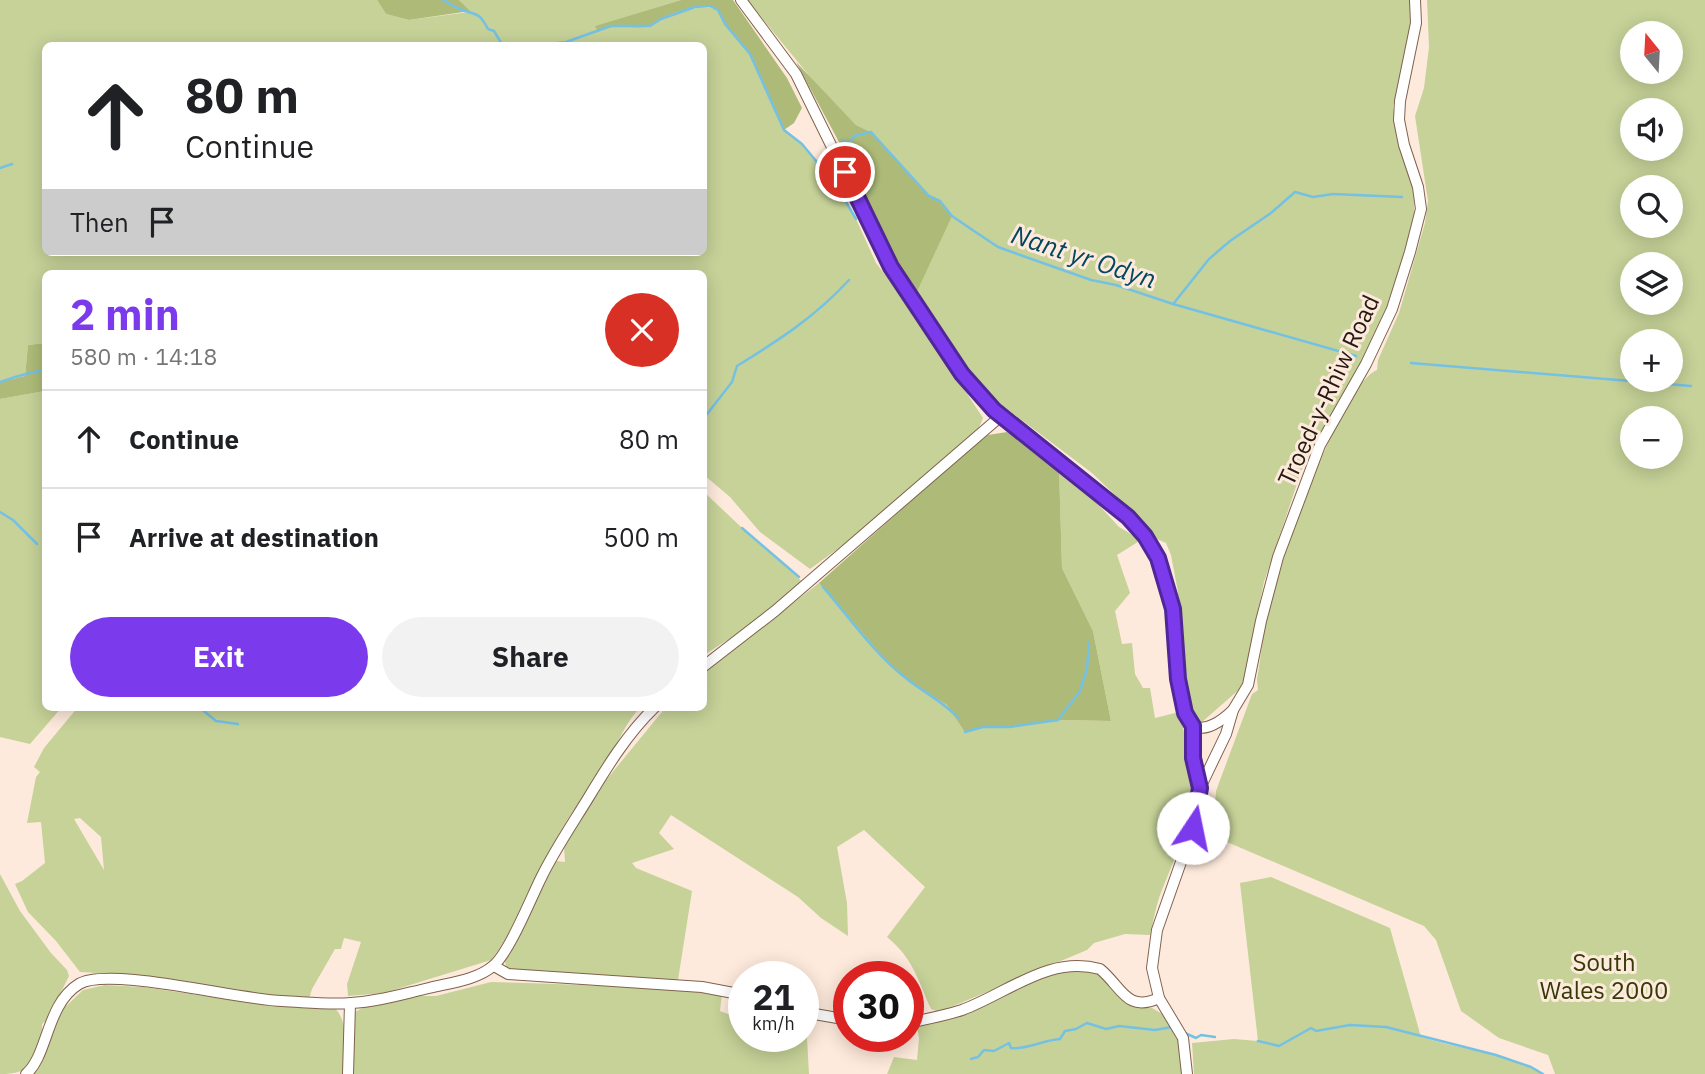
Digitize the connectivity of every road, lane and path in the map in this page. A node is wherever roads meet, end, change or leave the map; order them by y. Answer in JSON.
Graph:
{"nodes":[{"id":1,"x":741,"y":0,"type":"edge"},
{"id":2,"x":1415,"y":0,"type":"edge"},
{"id":3,"x":1001,"y":416,"type":"junction"},
{"id":4,"x":707,"y":664,"type":"edge"},
{"id":5,"x":1233,"y":710,"type":"junction"},
{"id":6,"x":651,"y":711,"type":"edge"},
{"id":7,"x":1193,"y":726,"type":"junction"},
{"id":8,"x":1200,"y":788,"type":"junction"},
{"id":9,"x":494,"y":966,"type":"junction"},
{"id":10,"x":728,"y":992,"type":"edge"},
{"id":11,"x":1159,"y":998,"type":"junction"},
{"id":12,"x":350,"y":1004,"type":"junction"},
{"id":13,"x":924,"y":1019,"type":"edge"},
{"id":14,"x":26,"y":1074,"type":"edge"},
{"id":15,"x":348,"y":1074,"type":"edge"},
{"id":16,"x":1187,"y":1074,"type":"edge"}],
"edges":[{"from":1,"to":3,"type":"street","name":"Troed-y-Rhiw Road"},
{"from":2,"to":5,"type":"street","name":"Troed-y-Rhiw Road"},
{"from":3,"to":4,"type":"street"},
{"from":3,"to":7,"type":"street","name":"Troed-y-Rhiw Road"},
{"from":5,"to":7,"type":"street"},
{"from":5,"to":8,"type":"street","name":"Troed-y-Rhiw Road"},
{"from":6,"to":9,"type":"street"},
{"from":7,"to":8,"type":"street","name":"Troed-y-Rhiw Road"},
{"from":8,"to":11,"type":"street","name":"Troed-y-Rhiw Road"},
{"from":9,"to":10,"type":"street"},
{"from":9,"to":12,"type":"street"},
{"from":11,"to":13,"type":"street"},
{"from":11,"to":16,"type":"street","name":"Troed-y-Rhiw Road"},
{"from":12,"to":14,"type":"street"},
{"from":12,"to":15,"type":"street"}]}
